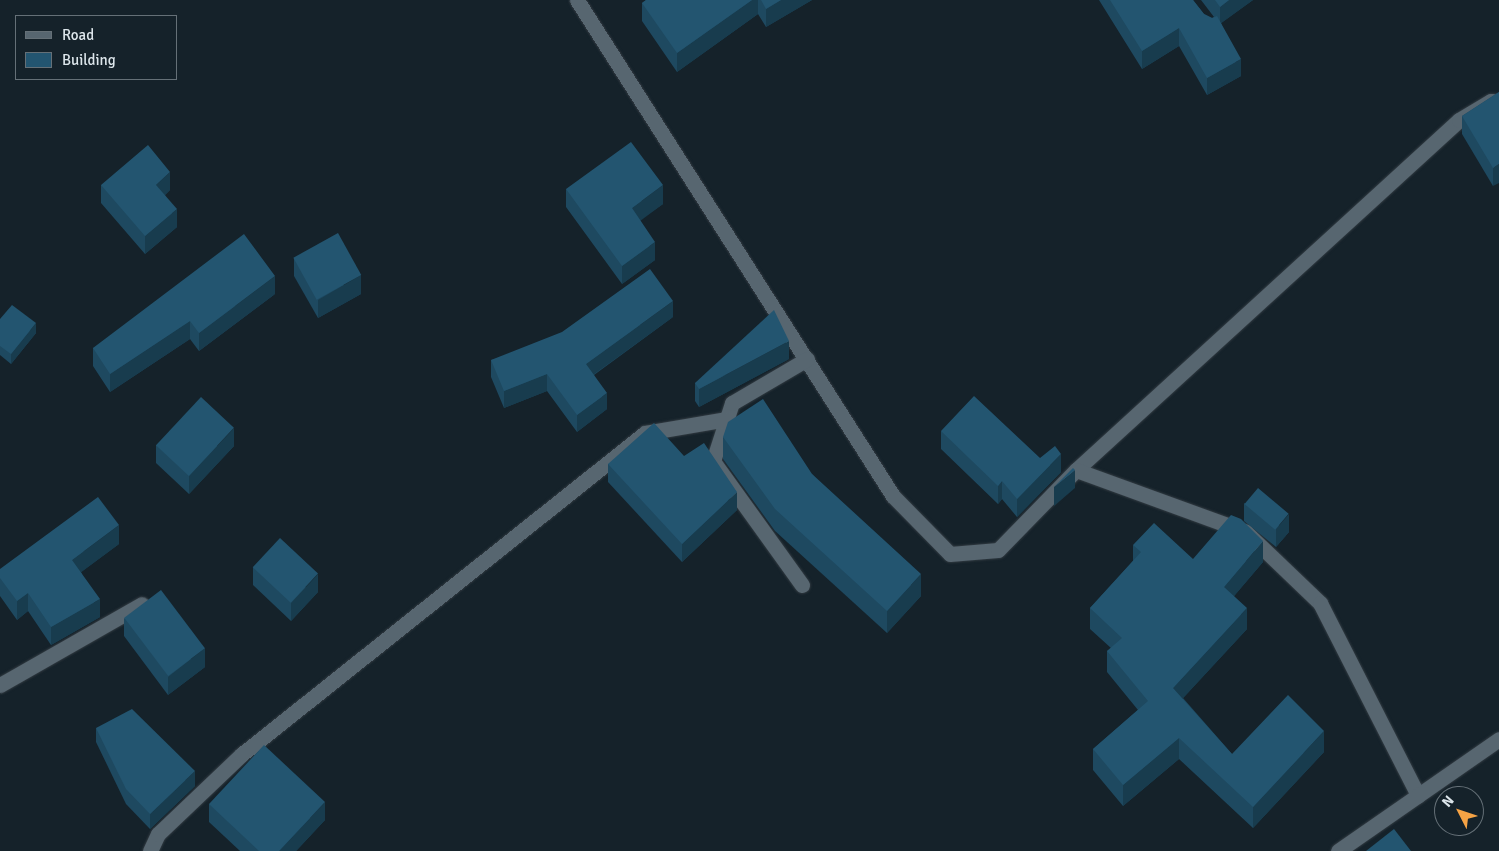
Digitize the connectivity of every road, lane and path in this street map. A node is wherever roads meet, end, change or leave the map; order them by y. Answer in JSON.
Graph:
{"nodes":[{"id":1,"x":577,"y":0,"type":"edge"},
{"id":2,"x":1499,"y":102,"type":"edge"},
{"id":3,"x":807,"y":359,"type":"junction"},
{"id":4,"x":727,"y":419,"type":"junction"},
{"id":5,"x":1076,"y":470,"type":"junction"},
{"id":6,"x":802,"y":585,"type":"dead end"},
{"id":7,"x":142,"y":604,"type":"edge"},
{"id":8,"x":0,"y":686,"type":"edge"},
{"id":9,"x":1499,"y":739,"type":"edge"},
{"id":10,"x":1418,"y":795,"type":"junction"},
{"id":11,"x":150,"y":851,"type":"edge"},
{"id":12,"x":1338,"y":851,"type":"edge"}],
"edges":[{"from":1,"to":3,"type":"street"},
{"from":2,"to":5,"type":"street"},
{"from":3,"to":4,"type":"street"},
{"from":3,"to":5,"type":"street"},
{"from":4,"to":6,"type":"street"},
{"from":4,"to":11,"type":"street"},
{"from":5,"to":10,"type":"street"},
{"from":7,"to":8,"type":"street"},
{"from":9,"to":10,"type":"street"},
{"from":10,"to":12,"type":"street"}]}
